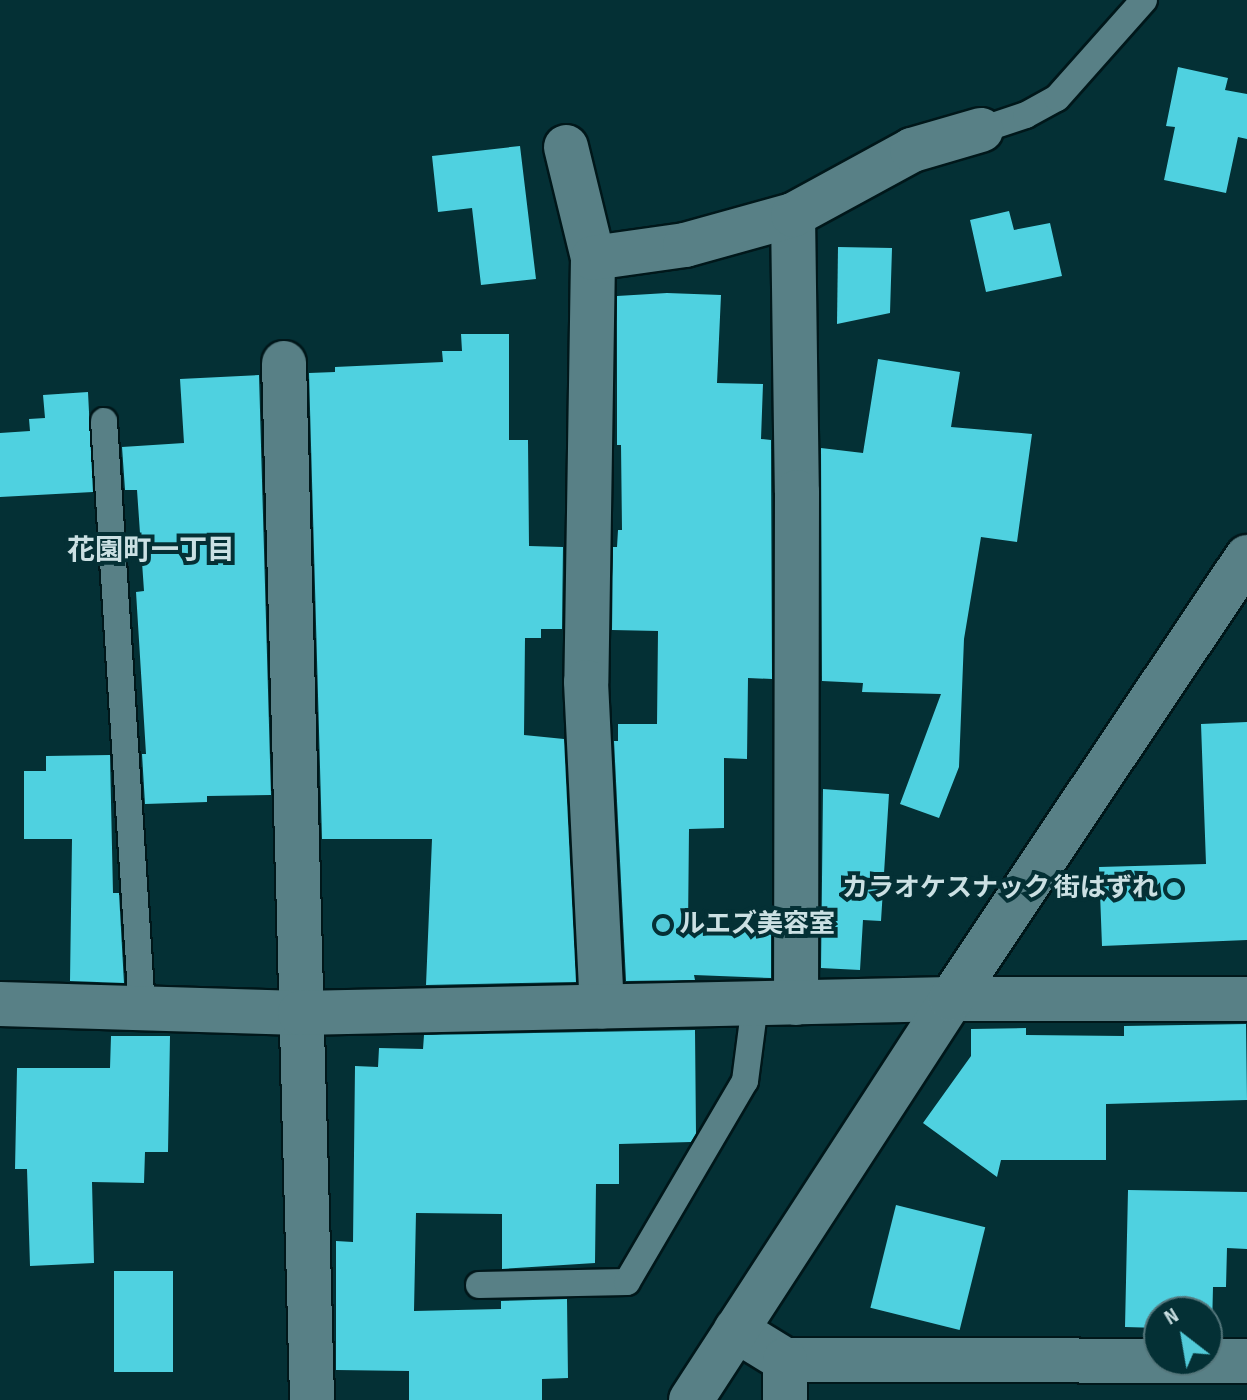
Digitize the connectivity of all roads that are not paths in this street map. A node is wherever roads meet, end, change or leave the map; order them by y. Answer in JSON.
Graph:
{"nodes":[{"id":1,"x":1144,"y":0,"type":"edge"},
{"id":2,"x":981,"y":130,"type":"joint"},
{"id":3,"x":566,"y":147,"type":"dead end"},
{"id":4,"x":793,"y":215,"type":"junction"},
{"id":5,"x":593,"y":258,"type":"junction"},
{"id":6,"x":284,"y":363,"type":"dead end"},
{"id":7,"x":104,"y":421,"type":"dead end"},
{"id":8,"x":1247,"y":557,"type":"edge"},
{"id":9,"x":951,"y":999,"type":"junction"},
{"id":10,"x":1247,"y":999,"type":"edge"},
{"id":11,"x":0,"y":1004,"type":"edge"},
{"id":12,"x":776,"y":1004,"type":"junction"},
{"id":13,"x":602,"y":1007,"type":"junction"},
{"id":14,"x":142,"y":1008,"type":"junction"},
{"id":15,"x":300,"y":1013,"type":"junction"},
{"id":16,"x":479,"y":1285,"type":"dead end"},
{"id":17,"x":736,"y":1330,"type":"junction"},
{"id":18,"x":1247,"y":1361,"type":"edge"},
{"id":19,"x":785,"y":1380,"type":"edge"},
{"id":20,"x":312,"y":1400,"type":"edge"},
{"id":21,"x":691,"y":1400,"type":"edge"}],
"edges":[{"from":1,"to":2,"type":"lane"},
{"from":2,"to":4,"type":"street"},
{"from":3,"to":5,"type":"street"},
{"from":4,"to":5,"type":"street"},
{"from":4,"to":12,"type":"street"},
{"from":5,"to":13,"type":"street"},
{"from":6,"to":15,"type":"street"},
{"from":7,"to":14,"type":"lane"},
{"from":8,"to":9,"type":"street"},
{"from":9,"to":10,"type":"street"},
{"from":9,"to":12,"type":"street"},
{"from":9,"to":17,"type":"street"},
{"from":11,"to":14,"type":"street"},
{"from":12,"to":13,"type":"street"},
{"from":12,"to":16,"type":"lane"},
{"from":13,"to":15,"type":"street"},
{"from":14,"to":15,"type":"street"},
{"from":15,"to":20,"type":"street"},
{"from":17,"to":19,"type":"street"},
{"from":17,"to":21,"type":"street"},
{"from":18,"to":19,"type":"street"}]}
